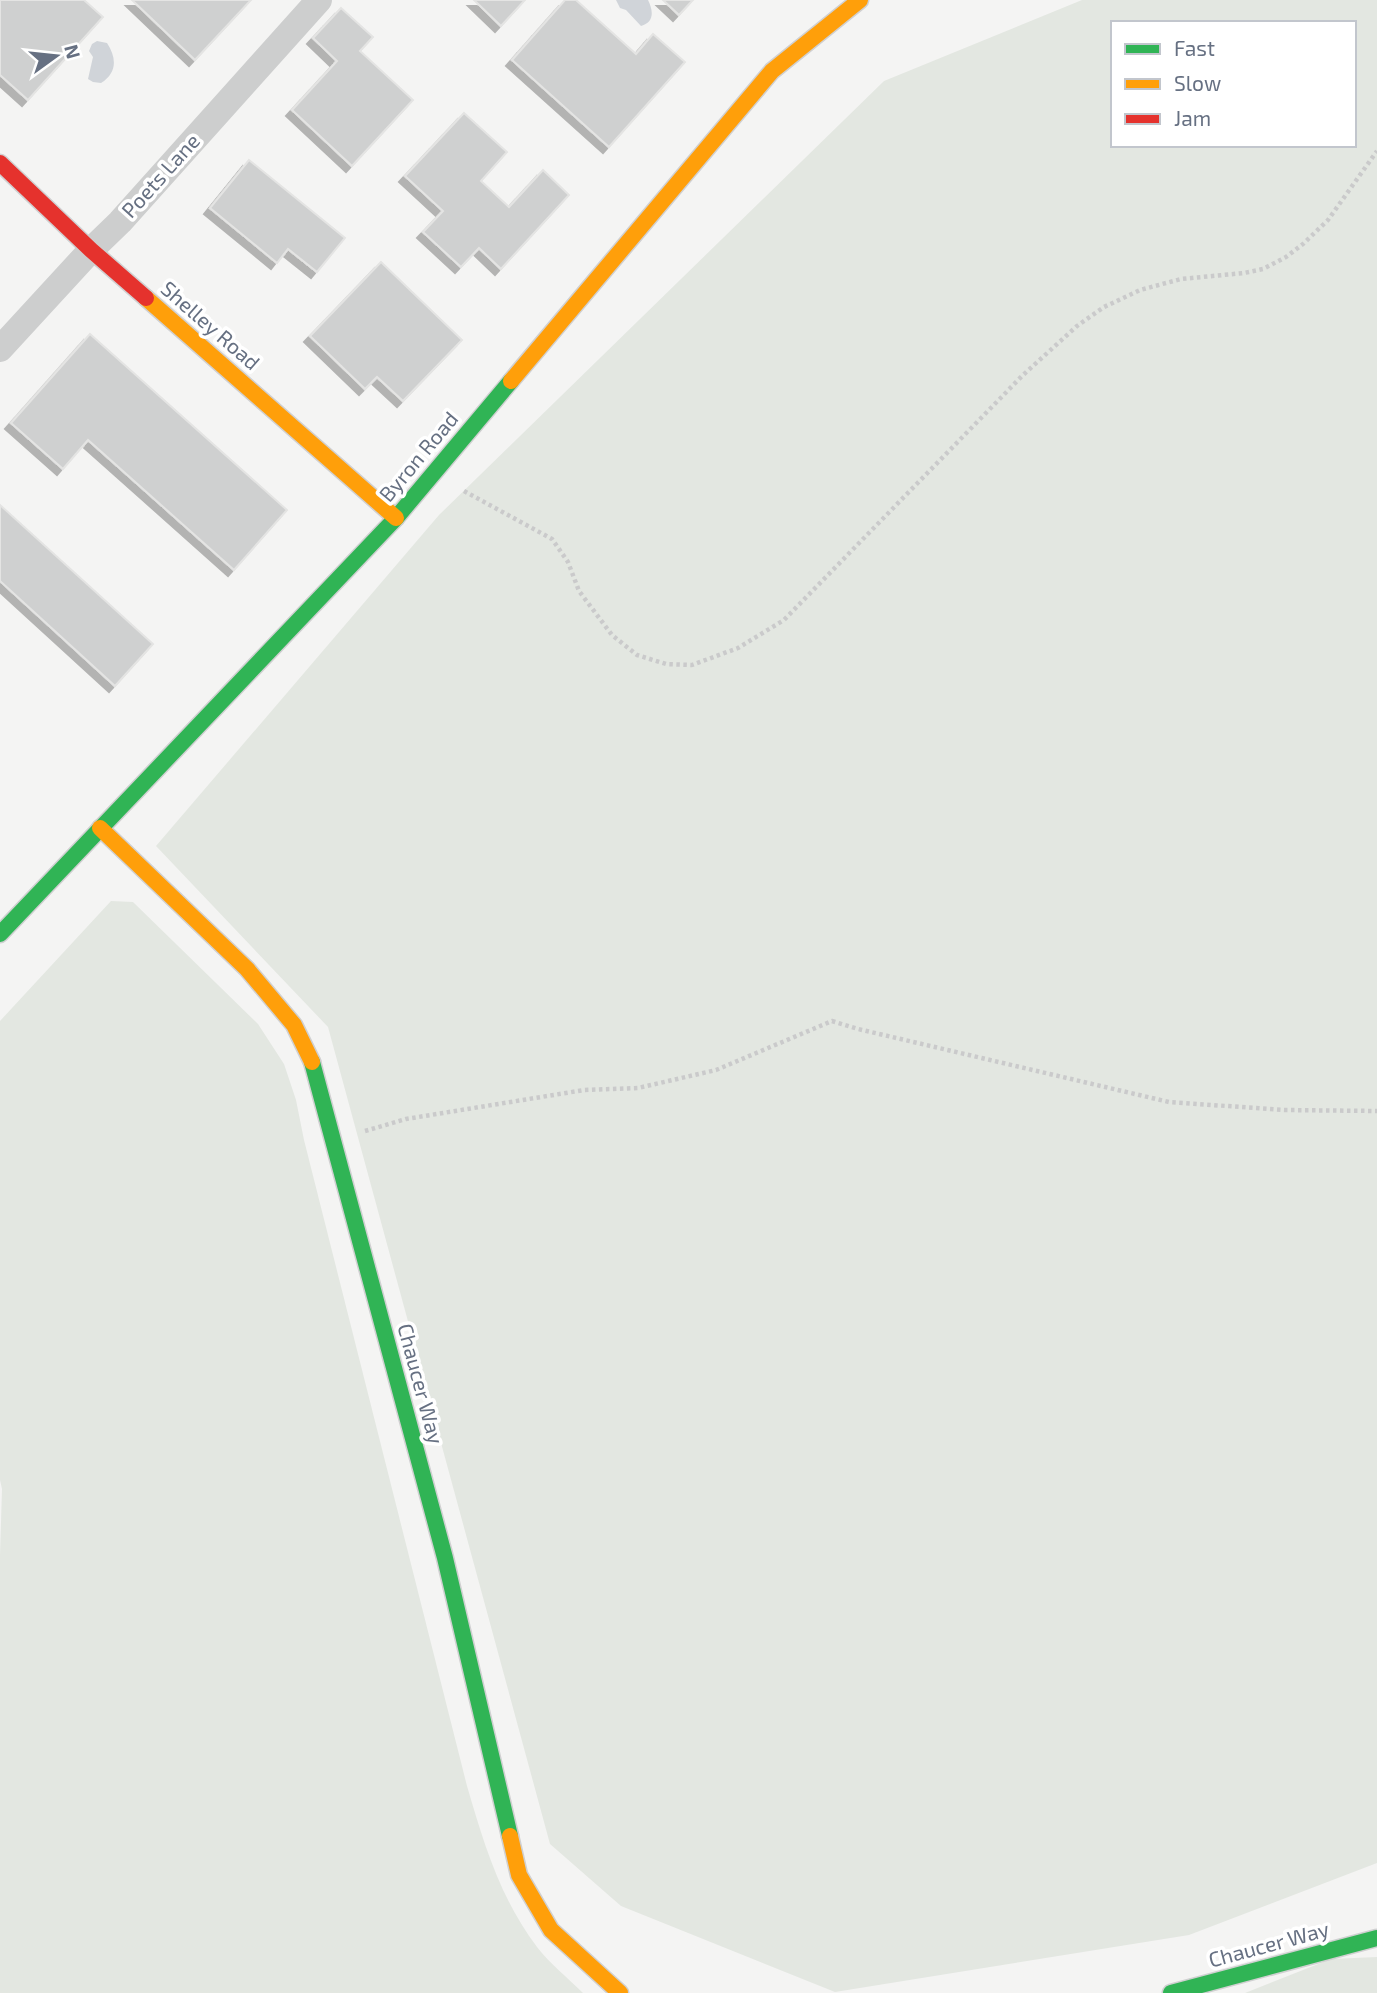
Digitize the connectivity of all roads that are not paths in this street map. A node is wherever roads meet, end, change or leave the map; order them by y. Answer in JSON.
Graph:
{"nodes":[{"id":1,"x":319,"y":0,"type":"edge"},
{"id":2,"x":860,"y":0,"type":"edge"},
{"id":3,"x":0,"y":163,"type":"edge"},
{"id":4,"x":91,"y":250,"type":"junction"},
{"id":5,"x":0,"y":349,"type":"edge"},
{"id":6,"x":396,"y":518,"type":"junction"},
{"id":7,"x":100,"y":828,"type":"junction"},
{"id":8,"x":0,"y":934,"type":"edge"},
{"id":9,"x":1377,"y":1938,"type":"edge"},
{"id":10,"x":620,"y":1993,"type":"edge"},
{"id":11,"x":1171,"y":1993,"type":"edge"}],
"edges":[{"from":1,"to":4,"type":"street","name":"Poets Lane"},
{"from":2,"to":6,"type":"street","name":"Byron Road"},
{"from":3,"to":4,"type":"street","name":"Shelley Road"},
{"from":4,"to":5,"type":"street","name":"Poets Lane"},
{"from":4,"to":6,"type":"street","name":"Shelley Road"},
{"from":6,"to":7,"type":"street","name":"Byron Road"},
{"from":7,"to":8,"type":"street","name":"Byron Road"},
{"from":7,"to":10,"type":"street","name":"Chaucer Way"},
{"from":9,"to":11,"type":"street","name":"Chaucer Way"}]}
